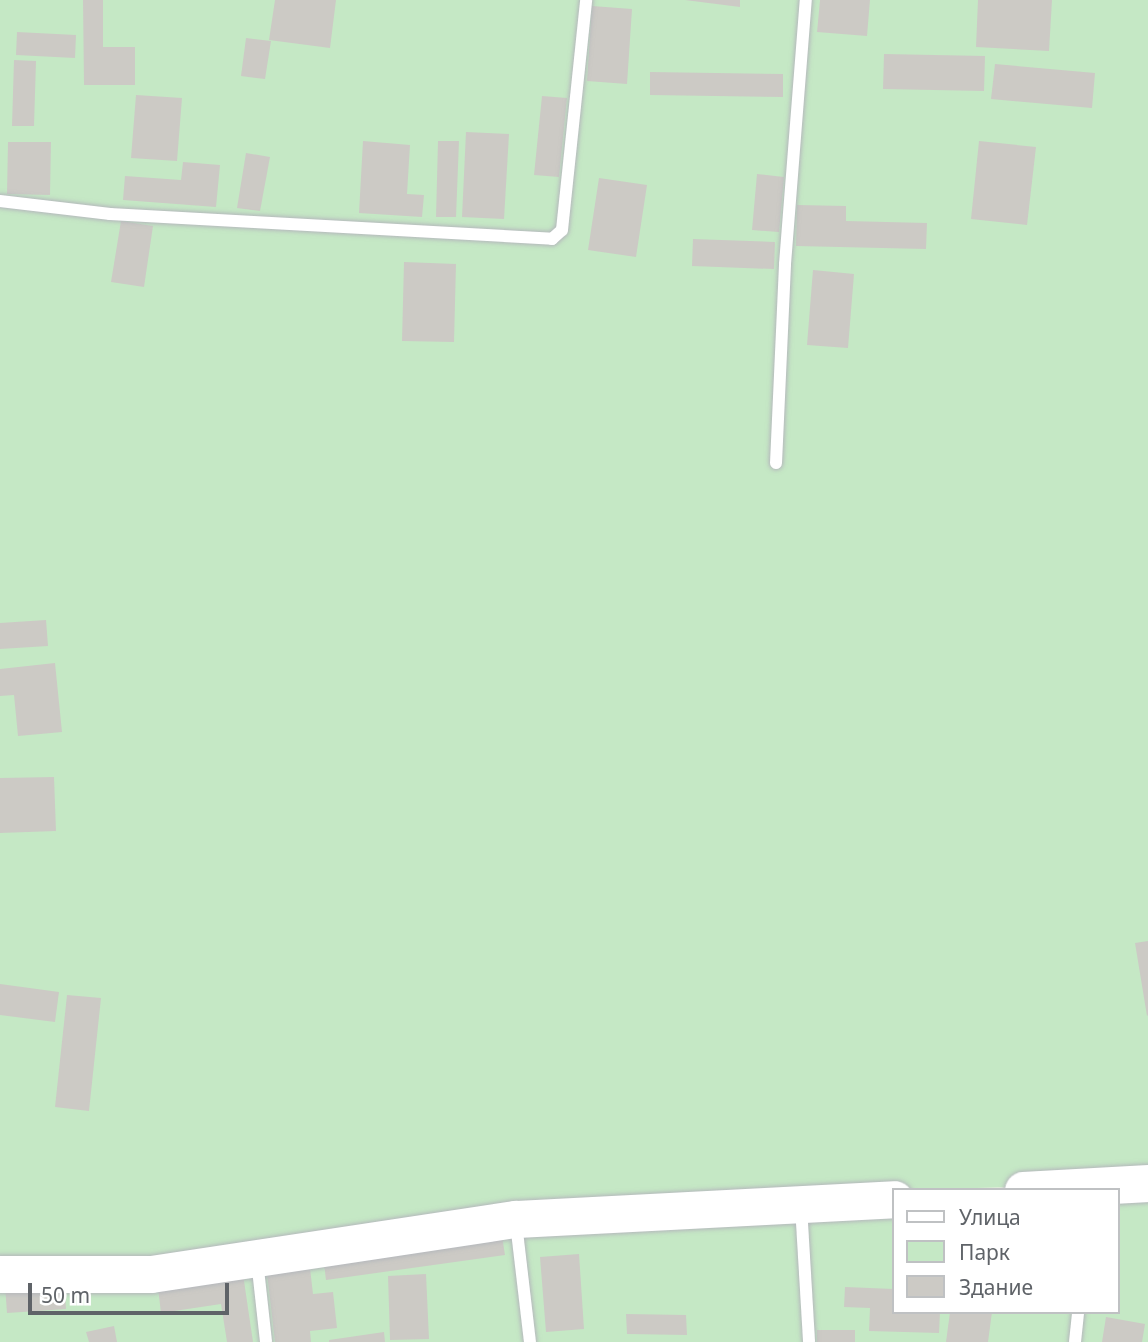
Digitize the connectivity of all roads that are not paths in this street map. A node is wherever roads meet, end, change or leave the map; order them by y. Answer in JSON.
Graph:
{"nodes":[{"id":1,"x":586,"y":0,"type":"edge"},
{"id":2,"x":806,"y":0,"type":"edge"},
{"id":3,"x":0,"y":201,"type":"edge"},
{"id":4,"x":776,"y":463,"type":"dead end"},
{"id":5,"x":1148,"y":1183,"type":"edge"},
{"id":6,"x":1092,"y":1187,"type":"edge"},
{"id":7,"x":1069,"y":1188,"type":"edge"},
{"id":8,"x":892,"y":1199,"type":"edge"},
{"id":9,"x":801,"y":1206,"type":"junction"},
{"id":10,"x":516,"y":1219,"type":"junction"},
{"id":11,"x":257,"y":1259,"type":"junction"},
{"id":12,"x":0,"y":1274,"type":"edge"},
{"id":13,"x":1078,"y":1314,"type":"edge"},
{"id":14,"x":266,"y":1342,"type":"edge"},
{"id":15,"x":530,"y":1342,"type":"edge"},
{"id":16,"x":810,"y":1342,"type":"edge"},
{"id":17,"x":1075,"y":1342,"type":"edge"}],
"edges":[{"from":1,"to":3,"type":"lane"},
{"from":2,"to":4,"type":"lane"},
{"from":5,"to":6,"type":"street"},
{"from":6,"to":7,"type":"street"},
{"from":8,"to":9,"type":"street"},
{"from":9,"to":10,"type":"street"},
{"from":9,"to":16,"type":"lane"},
{"from":10,"to":11,"type":"street"},
{"from":10,"to":15,"type":"lane"},
{"from":11,"to":12,"type":"street"},
{"from":11,"to":14,"type":"lane"},
{"from":13,"to":17,"type":"lane"}]}
